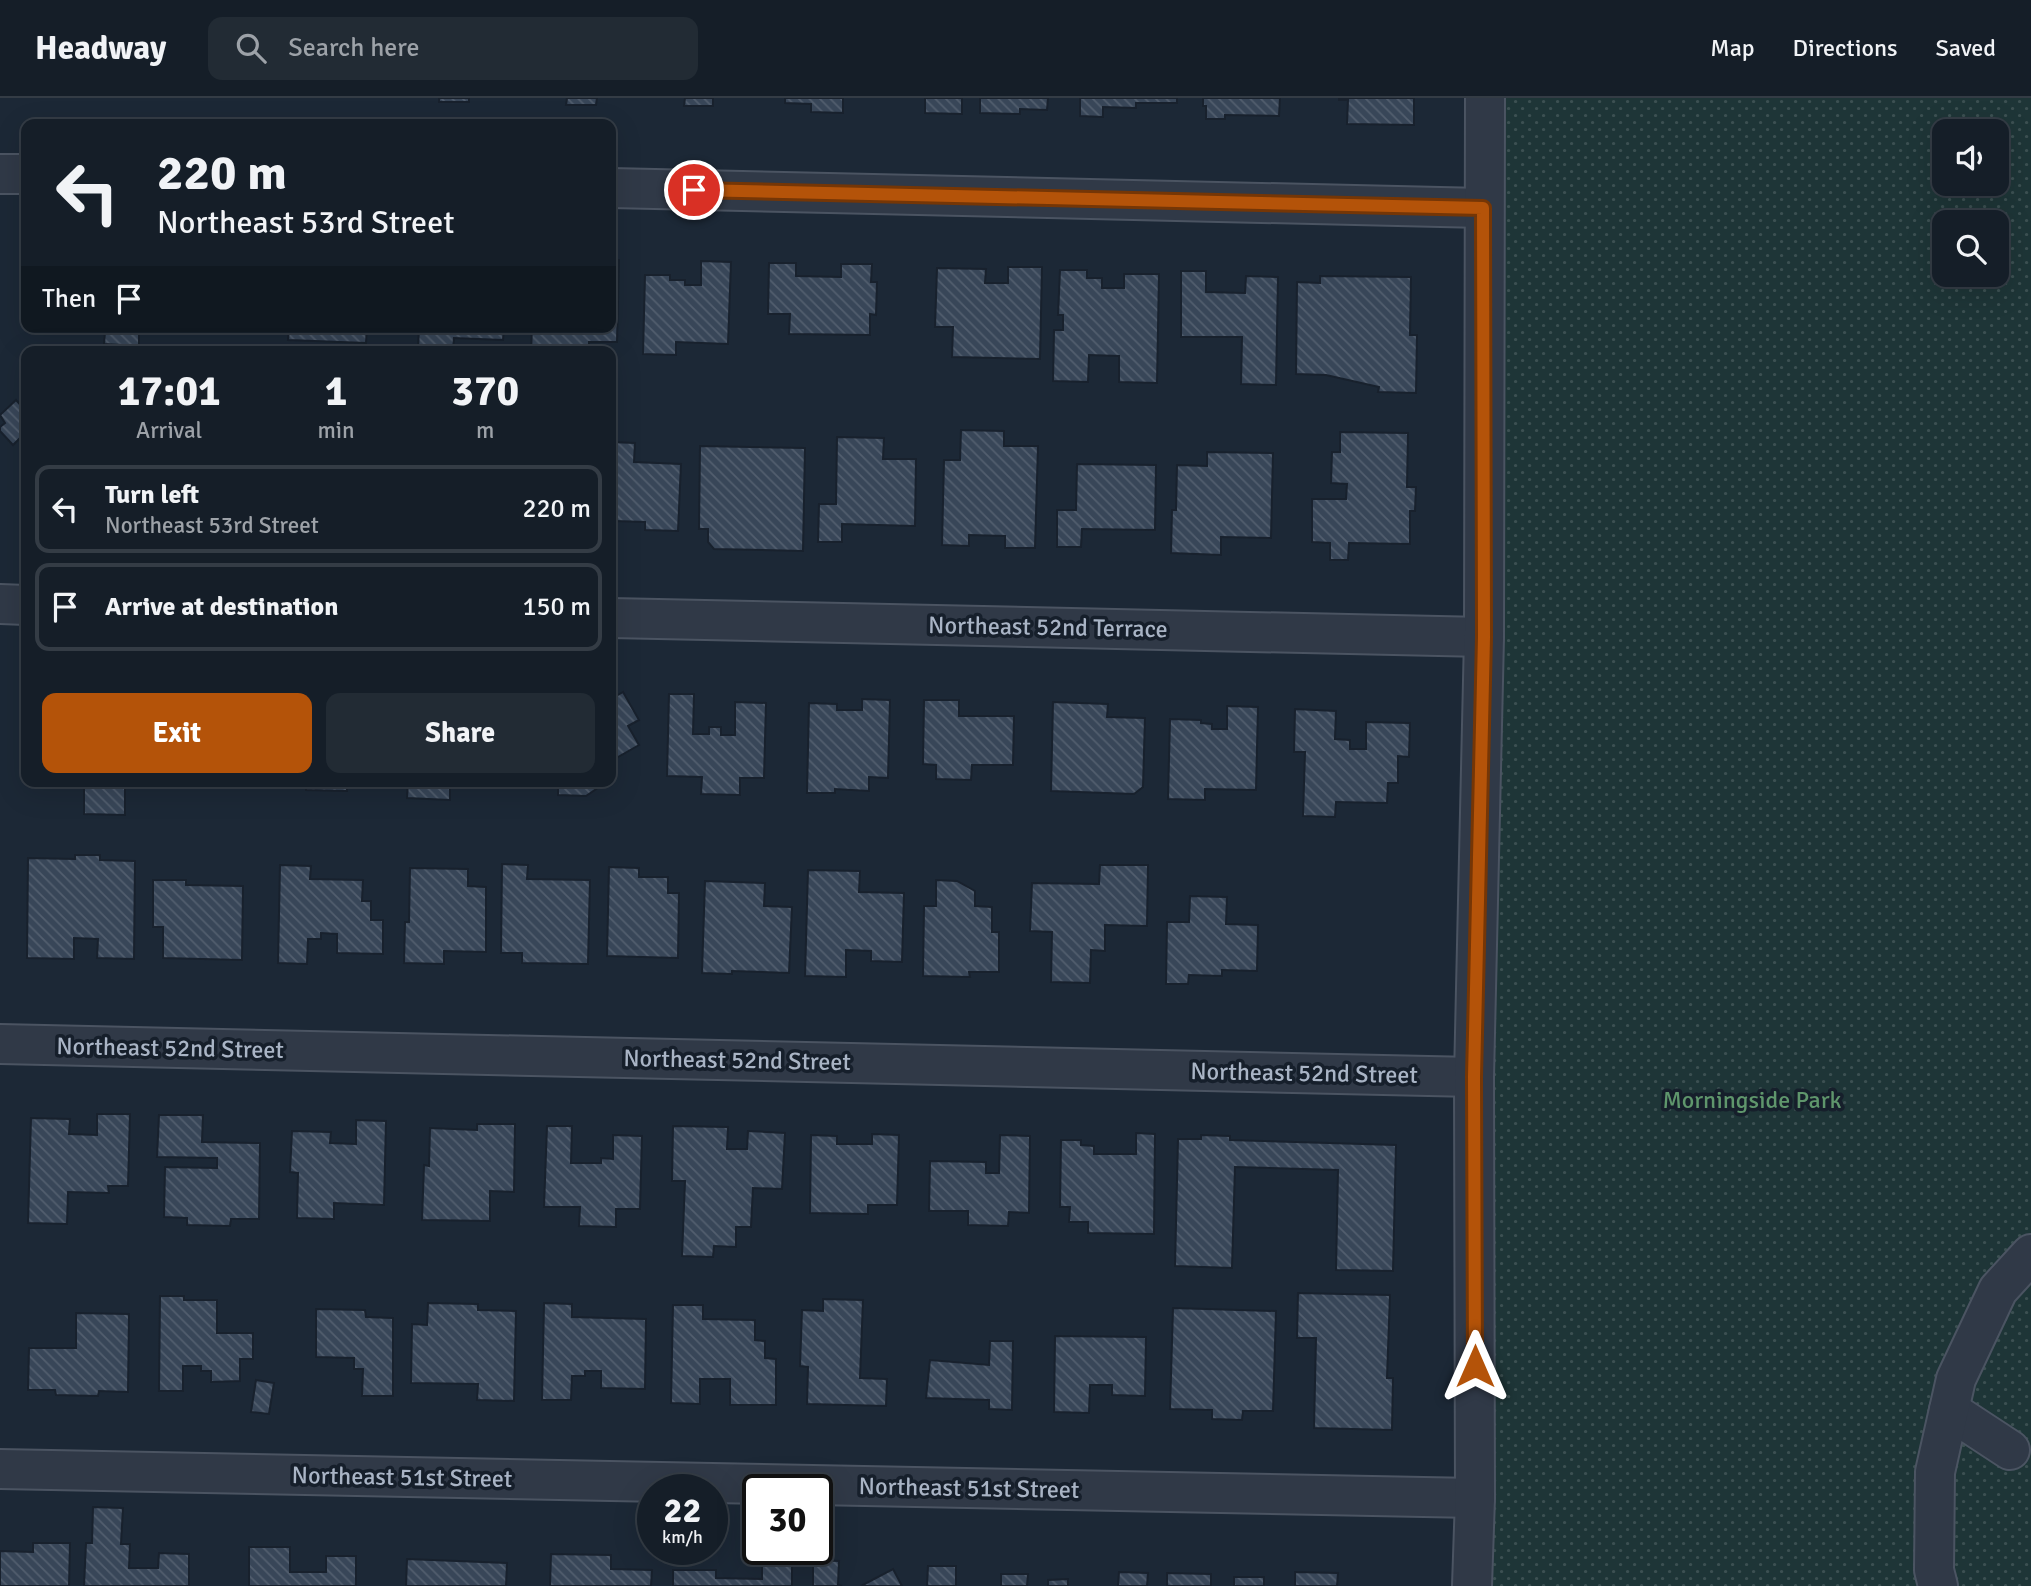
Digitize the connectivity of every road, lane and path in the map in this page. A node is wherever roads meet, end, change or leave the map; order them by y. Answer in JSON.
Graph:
{"nodes":[{"id":1,"x":1485,"y":98,"type":"edge"},
{"id":2,"x":0,"y":174,"type":"edge"},
{"id":3,"x":21,"y":174,"type":"edge"},
{"id":4,"x":616,"y":188,"type":"edge"},
{"id":5,"x":1483,"y":208,"type":"junction"},
{"id":6,"x":0,"y":604,"type":"edge"},
{"id":7,"x":21,"y":604,"type":"edge"},
{"id":8,"x":616,"y":618,"type":"edge"},
{"id":9,"x":1484,"y":637,"type":"junction"},
{"id":10,"x":0,"y":1044,"type":"edge"},
{"id":11,"x":1474,"y":1077,"type":"junction"},
{"id":12,"x":2031,"y":1254,"type":"edge"},
{"id":13,"x":1949,"y":1410,"type":"junction"},
{"id":14,"x":2010,"y":1450,"type":"dead end"},
{"id":15,"x":0,"y":1469,"type":"edge"},
{"id":16,"x":1475,"y":1498,"type":"junction"},
{"id":17,"x":1472,"y":1586,"type":"edge"},
{"id":18,"x":1938,"y":1586,"type":"edge"}],
"edges":[{"from":1,"to":5,"type":"street"},
{"from":2,"to":3,"type":"street"},
{"from":4,"to":5,"type":"street"},
{"from":5,"to":9,"type":"street"},
{"from":6,"to":7,"type":"street"},
{"from":8,"to":9,"type":"street","name":"Northeast 52nd Terrace"},
{"from":9,"to":11,"type":"street"},
{"from":10,"to":11,"type":"street","name":"Northeast 52nd Street"},
{"from":11,"to":16,"type":"street"},
{"from":12,"to":13,"type":"street"},
{"from":13,"to":14,"type":"street"},
{"from":13,"to":18,"type":"street"},
{"from":15,"to":16,"type":"street","name":"Northeast 51st Street"},
{"from":16,"to":17,"type":"street"}]}
